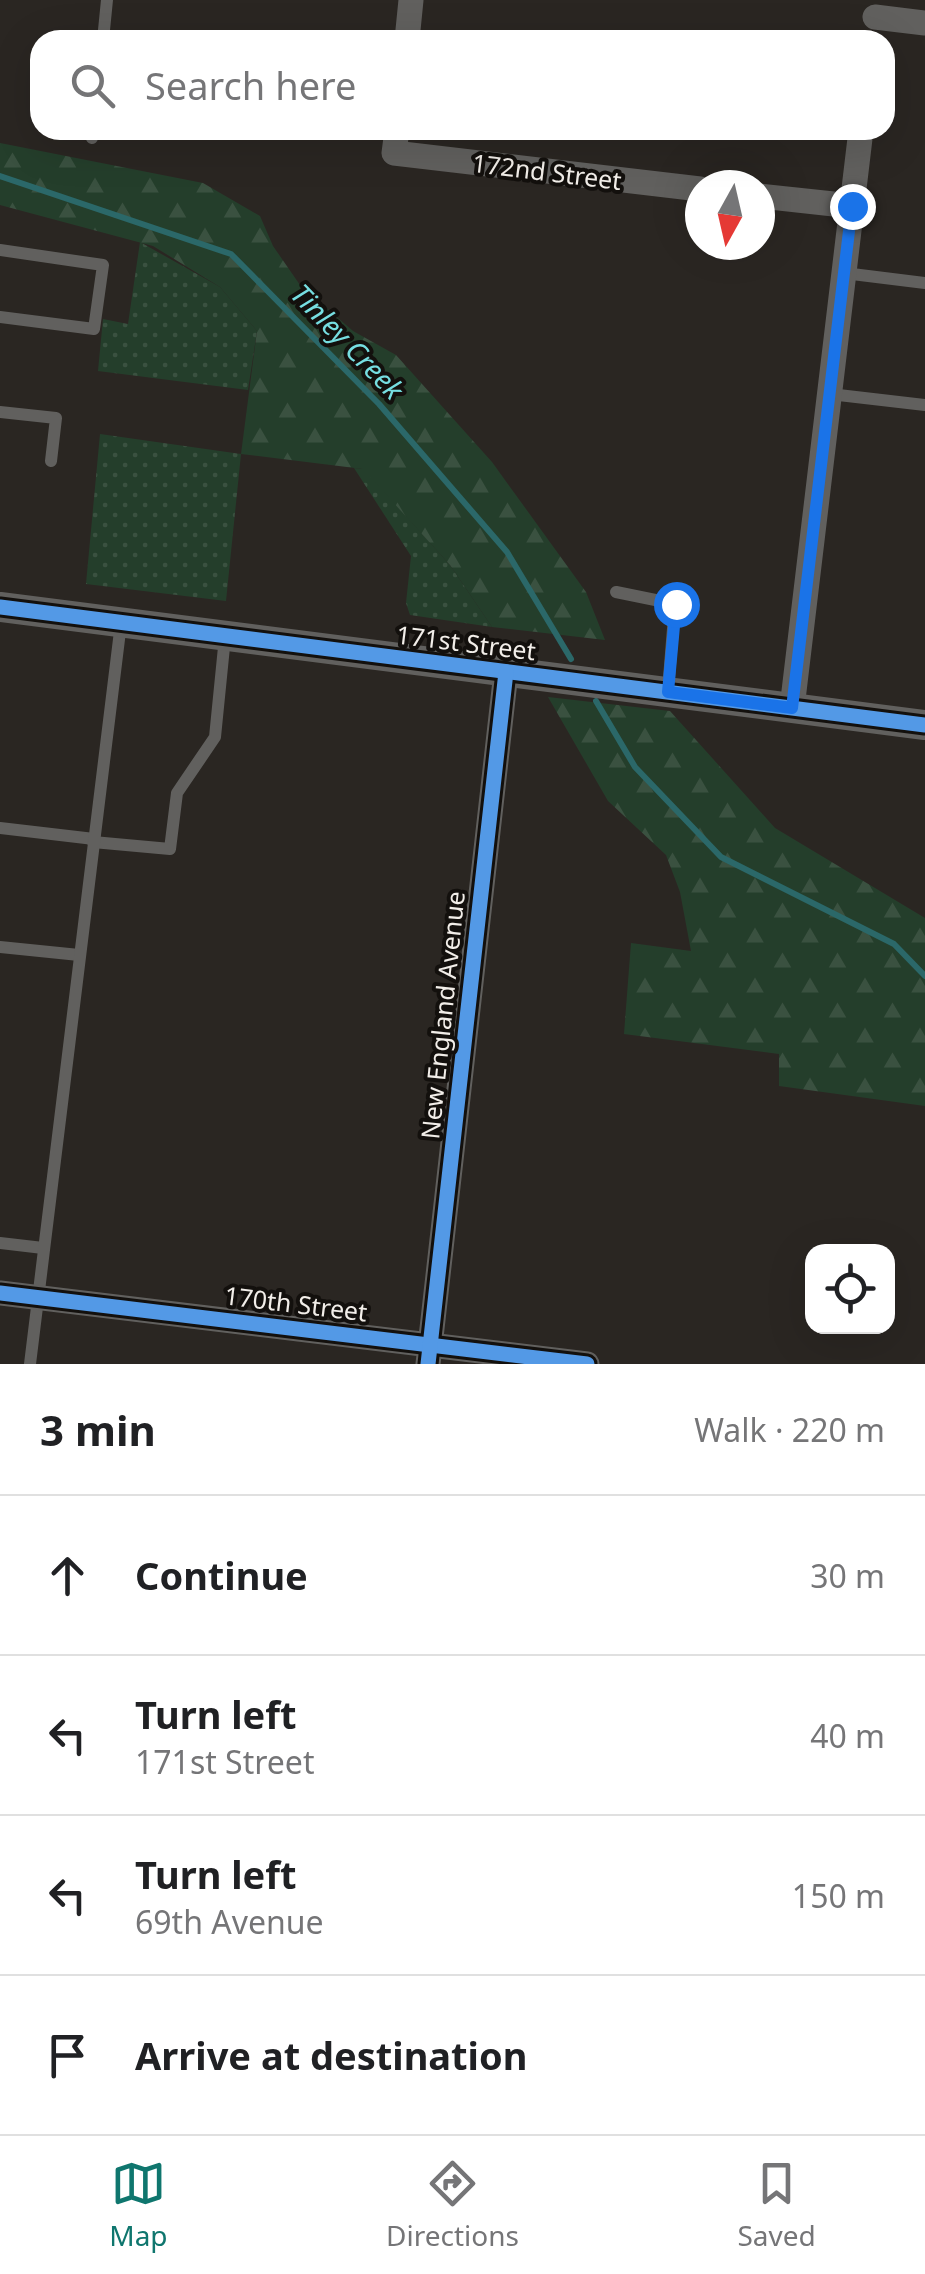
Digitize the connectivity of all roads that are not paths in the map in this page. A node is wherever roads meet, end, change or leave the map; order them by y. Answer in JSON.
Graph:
{"nodes":[{"id":1,"x":107,"y":0,"type":"edge"},
{"id":2,"x":411,"y":0,"type":"edge"},
{"id":3,"x":874,"y":19,"type":"edge"},
{"id":4,"x":925,"y":23,"type":"edge"},
{"id":5,"x":103,"y":30,"type":"edge"},
{"id":6,"x":408,"y":30,"type":"edge"},
{"id":7,"x":861,"y":140,"type":"edge"},
{"id":8,"x":395,"y":141,"type":"edge"},
{"id":9,"x":685,"y":187,"type":"edge"},
{"id":10,"x":775,"y":198,"type":"edge"},
{"id":11,"x":852,"y":206,"type":"junction"},
{"id":12,"x":0,"y":250,"type":"edge"},
{"id":13,"x":844,"y":273,"type":"junction"},
{"id":14,"x":925,"y":283,"type":"edge"},
{"id":15,"x":0,"y":317,"type":"edge"},
{"id":16,"x":830,"y":394,"type":"junction"},
{"id":17,"x":925,"y":404,"type":"edge"},
{"id":18,"x":0,"y":412,"type":"edge"},
{"id":19,"x":51,"y":460,"type":"dead end"},
{"id":20,"x":616,"y":592,"type":"dead end"},
{"id":21,"x":0,"y":608,"type":"edge"},
{"id":22,"x":121,"y":623,"type":"junction"},
{"id":23,"x":225,"y":636,"type":"junction"},
{"id":24,"x":506,"y":672,"type":"junction"},
{"id":25,"x":668,"y":692,"type":"junction"},
{"id":26,"x":792,"y":708,"type":"junction"},
{"id":27,"x":925,"y":726,"type":"edge"},
{"id":28,"x":0,"y":828,"type":"edge"},
{"id":29,"x":94,"y":840,"type":"junction"},
{"id":30,"x":0,"y":947,"type":"edge"},
{"id":31,"x":79,"y":956,"type":"junction"},
{"id":32,"x":0,"y":1243,"type":"edge"},
{"id":33,"x":44,"y":1248,"type":"junction"},
{"id":34,"x":0,"y":1293,"type":"edge"},
{"id":35,"x":38,"y":1297,"type":"junction"},
{"id":36,"x":429,"y":1354,"type":"edge"},
{"id":37,"x":30,"y":1364,"type":"edge"},
{"id":38,"x":587,"y":1364,"type":"edge"}],
"edges":[{"from":1,"to":5,"type":"lane"},
{"from":2,"to":6,"type":"street"},
{"from":3,"to":4,"type":"street"},
{"from":7,"to":11,"type":"street"},
{"from":8,"to":9,"type":"street","name":"172nd Street"},
{"from":10,"to":11,"type":"street"},
{"from":11,"to":13,"type":"street"},
{"from":12,"to":15,"type":"lane"},
{"from":13,"to":14,"type":"lane"},
{"from":13,"to":16,"type":"street"},
{"from":16,"to":17,"type":"lane"},
{"from":16,"to":26,"type":"street"},
{"from":18,"to":19,"type":"lane"},
{"from":20,"to":25,"type":"lane"},
{"from":21,"to":22,"type":"street","name":"171st Street"},
{"from":22,"to":23,"type":"street","name":"171st Street"},
{"from":22,"to":29,"type":"lane"},
{"from":23,"to":24,"type":"street","name":"171st Street"},
{"from":23,"to":29,"type":"lane"},
{"from":24,"to":25,"type":"street","name":"171st Street"},
{"from":24,"to":36,"type":"street","name":"New England Avenue"},
{"from":25,"to":26,"type":"street","name":"171st Street"},
{"from":26,"to":27,"type":"street","name":"171st Street"},
{"from":28,"to":29,"type":"lane"},
{"from":29,"to":31,"type":"lane"},
{"from":30,"to":31,"type":"lane"},
{"from":31,"to":33,"type":"lane"},
{"from":32,"to":33,"type":"lane"},
{"from":33,"to":35,"type":"lane"},
{"from":34,"to":35,"type":"street","name":"170th Street"},
{"from":35,"to":36,"type":"street","name":"170th Street"},
{"from":35,"to":37,"type":"lane"},
{"from":36,"to":38,"type":"street","name":"170th Street"}]}
